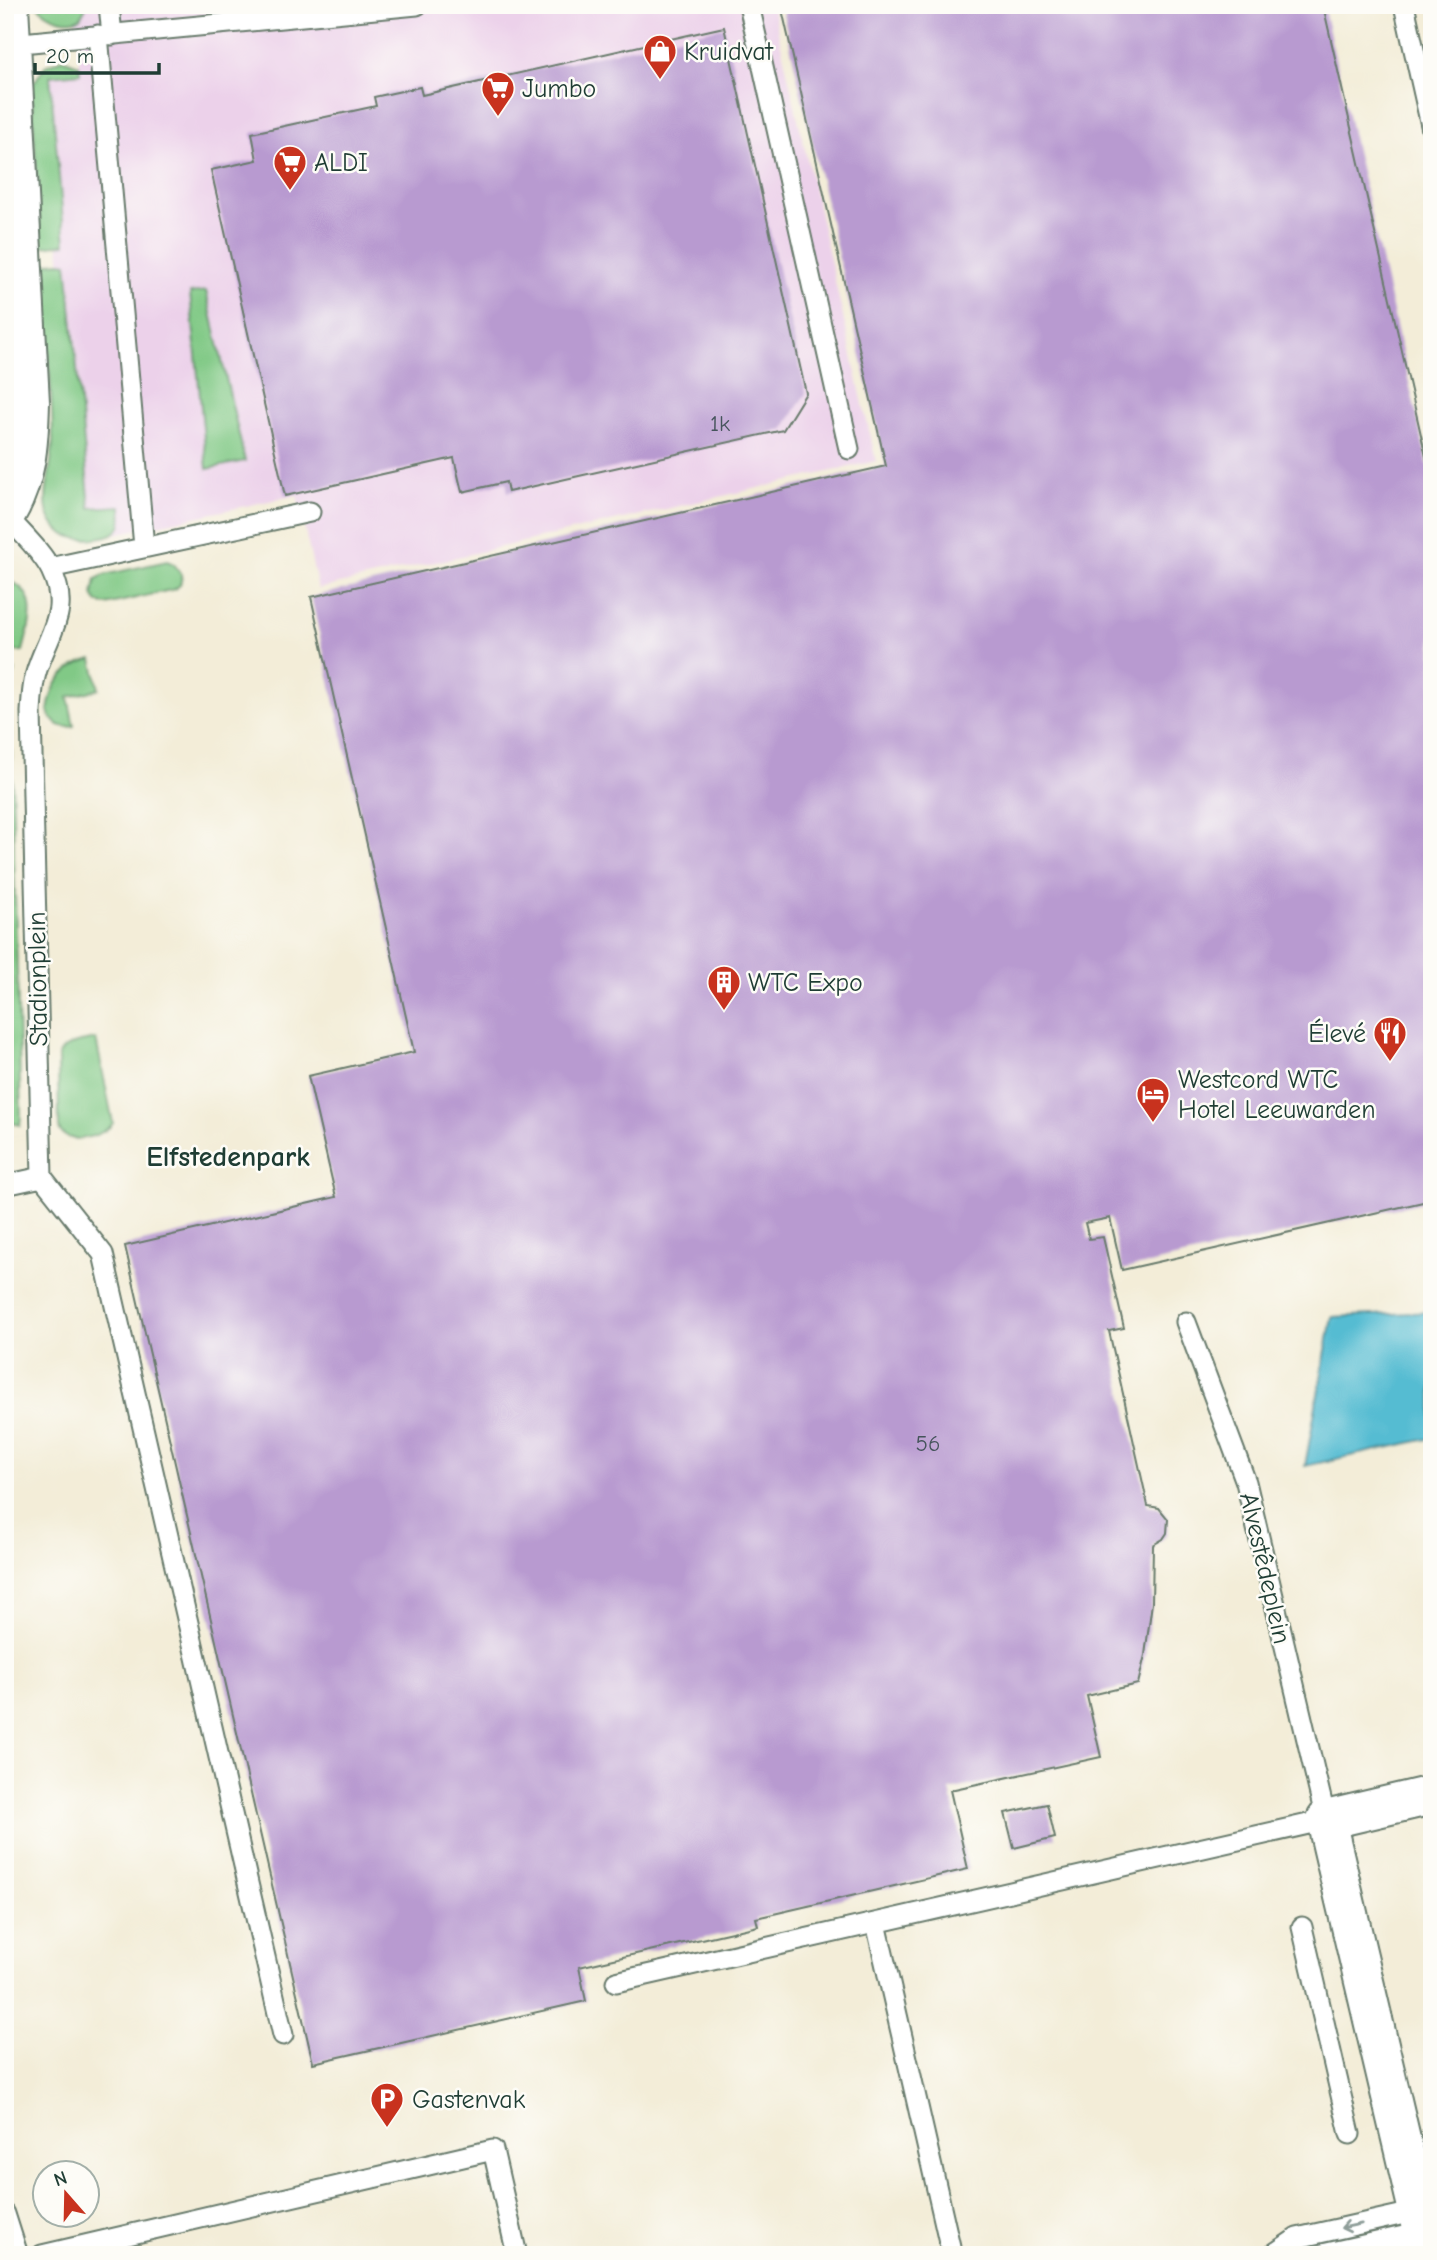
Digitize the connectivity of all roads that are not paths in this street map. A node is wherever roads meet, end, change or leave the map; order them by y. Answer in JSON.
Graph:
{"nodes":[{"id":1,"x":9,"y":5,"type":"edge"},
{"id":2,"x":109,"y":5,"type":"edge"},
{"id":3,"x":417,"y":5,"type":"edge"},
{"id":4,"x":749,"y":5,"type":"edge"},
{"id":5,"x":1404,"y":5,"type":"edge"},
{"id":6,"x":105,"y":35,"type":"junction"},
{"id":7,"x":11,"y":44,"type":"junction"},
{"id":8,"x":1432,"y":130,"type":"edge"},
{"id":9,"x":849,"y":449,"type":"dead end"},
{"id":10,"x":310,"y":512,"type":"dead end"},
{"id":11,"x":6,"y":515,"type":"edge"},
{"id":12,"x":144,"y":547,"type":"junction"},
{"id":13,"x":50,"y":568,"type":"junction"},
{"id":14,"x":41,"y":1177,"type":"junction"},
{"id":15,"x":5,"y":1185,"type":"edge"},
{"id":16,"x":1186,"y":1322,"type":"dead end"},
{"id":17,"x":1432,"y":1795,"type":"edge"},
{"id":18,"x":1326,"y":1819,"type":"junction"},
{"id":19,"x":876,"y":1923,"type":"junction"},
{"id":20,"x":1302,"y":1927,"type":"dead end"},
{"id":21,"x":616,"y":1982,"type":"dead end"},
{"id":22,"x":283,"y":2035,"type":"dead end"},
{"id":23,"x":1350,"y":2134,"type":"dead end"},
{"id":24,"x":5,"y":2214,"type":"edge"},
{"id":25,"x":1413,"y":2234,"type":"edge"},
{"id":26,"x":18,"y":2255,"type":"edge"},
{"id":27,"x":41,"y":2255,"type":"edge"},
{"id":28,"x":517,"y":2255,"type":"edge"},
{"id":29,"x":952,"y":2255,"type":"edge"},
{"id":30,"x":1272,"y":2255,"type":"edge"},
{"id":31,"x":1318,"y":2255,"type":"edge"},
{"id":32,"x":1373,"y":2255,"type":"edge"}],
"edges":[{"from":1,"to":7,"type":"street","name":"Stadionplein"},
{"from":2,"to":6,"type":"lane"},
{"from":3,"to":6,"type":"lane"},
{"from":4,"to":9,"type":"lane"},
{"from":5,"to":8,"type":"lane"},
{"from":6,"to":7,"type":"lane"},
{"from":6,"to":12,"type":"lane"},
{"from":7,"to":11,"type":"street","name":"Stadionplein"},
{"from":10,"to":12,"type":"lane"},
{"from":11,"to":13,"type":"lane","name":"Stadionplein"},
{"from":12,"to":13,"type":"lane"},
{"from":13,"to":14,"type":"lane","name":"Stadionplein"},
{"from":14,"to":15,"type":"lane"},
{"from":14,"to":22,"type":"lane"},
{"from":16,"to":18,"type":"lane","name":"Alvestêdeplein"},
{"from":17,"to":18,"type":"street"},
{"from":18,"to":19,"type":"lane"},
{"from":18,"to":25,"type":"street","name":"Alvestêdeplein"},
{"from":19,"to":21,"type":"lane"},
{"from":19,"to":29,"type":"lane"},
{"from":20,"to":23,"type":"lane"},
{"from":24,"to":26,"type":"lane"},
{"from":25,"to":30,"type":"lane","one_way":true},
{"from":25,"to":31,"type":"lane"},
{"from":25,"to":32,"type":"lane"},
{"from":27,"to":28,"type":"lane"}]}
